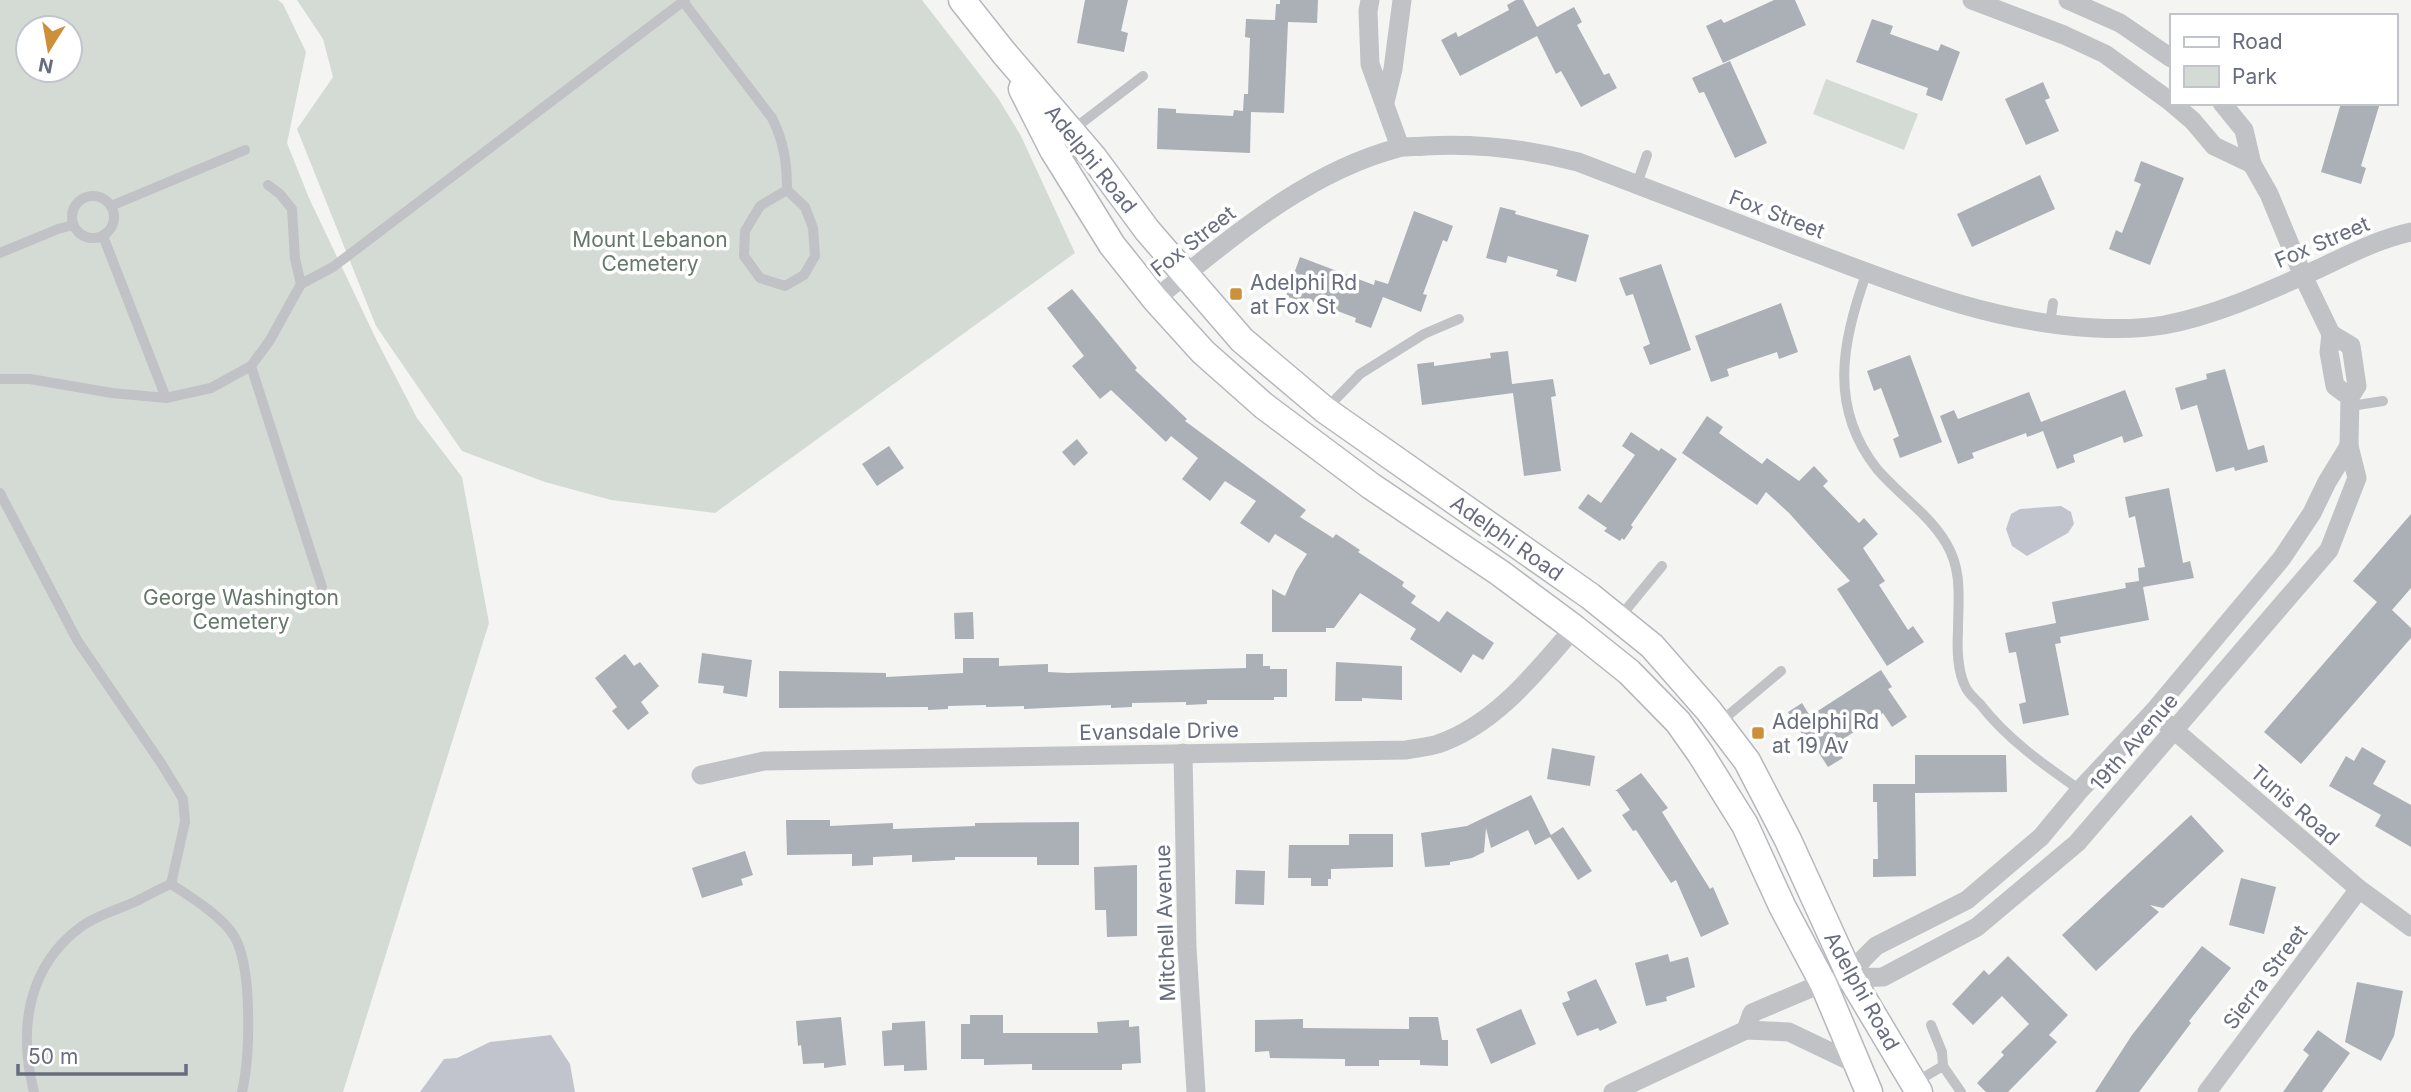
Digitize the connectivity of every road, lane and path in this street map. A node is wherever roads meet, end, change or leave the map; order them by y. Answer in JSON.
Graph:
{"nodes":[{"id":1,"x":684,"y":0,"type":"edge"},
{"id":2,"x":962,"y":0,"type":"edge"},
{"id":3,"x":1972,"y":0,"type":"edge"},
{"id":4,"x":2068,"y":0,"type":"edge"},
{"id":5,"x":1369,"y":6,"type":"edge"},
{"id":6,"x":1401,"y":9,"type":"edge"},
{"id":7,"x":1004,"y":53,"type":"junction"},
{"id":8,"x":2170,"y":57,"type":"edge"},
{"id":9,"x":1143,"y":76,"type":"dead end"},
{"id":10,"x":1385,"y":102,"type":"junction"},
{"id":11,"x":2170,"y":102,"type":"edge"},
{"id":12,"x":2174,"y":105,"type":"edge"},
{"id":13,"x":2224,"y":106,"type":"edge"},
{"id":14,"x":1071,"y":131,"type":"junction"},
{"id":15,"x":2202,"y":132,"type":"junction"},
{"id":16,"x":1400,"y":148,"type":"junction"},
{"id":17,"x":246,"y":150,"type":"dead end"},
{"id":18,"x":1647,"y":155,"type":"dead end"},
{"id":19,"x":2252,"y":164,"type":"junction"},
{"id":20,"x":1637,"y":184,"type":"junction"},
{"id":21,"x":268,"y":185,"type":"dead end"},
{"id":22,"x":787,"y":190,"type":"junction"},
{"id":23,"x":111,"y":206,"type":"junction"},
{"id":24,"x":73,"y":225,"type":"junction"},
{"id":25,"x":2411,"y":232,"type":"edge"},
{"id":26,"x":103,"y":236,"type":"junction"},
{"id":27,"x":0,"y":253,"type":"edge"},
{"id":28,"x":1867,"y":272,"type":"junction"},
{"id":29,"x":1186,"y":275,"type":"junction"},
{"id":30,"x":2303,"y":276,"type":"junction"},
{"id":31,"x":301,"y":284,"type":"junction"},
{"id":32,"x":1155,"y":299,"type":"junction"},
{"id":33,"x":2053,"y":303,"type":"dead end"},
{"id":34,"x":1459,"y":320,"type":"dead end"},
{"id":35,"x":2050,"y":324,"type":"junction"},
{"id":36,"x":251,"y":366,"type":"junction"},
{"id":37,"x":0,"y":379,"type":"edge"},
{"id":38,"x":166,"y":398,"type":"junction"},
{"id":39,"x":2350,"y":401,"type":"junction"},
{"id":40,"x":2383,"y":401,"type":"dead end"},
{"id":41,"x":1325,"y":410,"type":"junction"},
{"id":42,"x":2349,"y":446,"type":"junction"},
{"id":43,"x":0,"y":493,"type":"edge"},
{"id":44,"x":1662,"y":566,"type":"dead end"},
{"id":45,"x":322,"y":587,"type":"dead end"},
{"id":46,"x":1619,"y":619,"type":"junction"},
{"id":47,"x":1574,"y":628,"type":"junction"},
{"id":48,"x":1781,"y":671,"type":"dead end"},
{"id":49,"x":2153,"y":712,"type":"junction"},
{"id":50,"x":1718,"y":723,"type":"junction"},
{"id":51,"x":2174,"y":730,"type":"junction"},
{"id":52,"x":1183,"y":753,"type":"junction"},
{"id":53,"x":701,"y":775,"type":"dead end"},
{"id":54,"x":2080,"y":790,"type":"junction"},
{"id":55,"x":171,"y":884,"type":"junction"},
{"id":56,"x":2359,"y":889,"type":"junction"},
{"id":57,"x":1961,"y":903,"type":"junction"},
{"id":58,"x":1977,"y":927,"type":"junction"},
{"id":59,"x":2411,"y":927,"type":"edge"},
{"id":60,"x":1851,"y":978,"type":"junction"},
{"id":61,"x":1823,"y":983,"type":"junction"},
{"id":62,"x":1931,"y":1025,"type":"dead end"},
{"id":63,"x":1746,"y":1030,"type":"junction"},
{"id":64,"x":1856,"y":1064,"type":"junction"},
{"id":65,"x":1943,"y":1066,"type":"junction"},
{"id":66,"x":1916,"y":1088,"type":"edge"},
{"id":67,"x":34,"y":1092,"type":"edge"},
{"id":68,"x":242,"y":1092,"type":"edge"},
{"id":69,"x":1196,"y":1092,"type":"edge"},
{"id":70,"x":1613,"y":1092,"type":"edge"},
{"id":71,"x":1869,"y":1092,"type":"edge"},
{"id":72,"x":1961,"y":1092,"type":"edge"},
{"id":73,"x":2207,"y":1092,"type":"edge"}],
"edges":[{"from":1,"to":22,"type":"lane"},
{"from":1,"to":31,"type":"lane"},
{"from":2,"to":7,"type":"main road","name":"Adelphi Road"},
{"from":3,"to":11,"type":"street"},
{"from":4,"to":8,"type":"street"},
{"from":5,"to":6,"type":"street"},
{"from":5,"to":10,"type":"street"},
{"from":6,"to":10,"type":"street"},
{"from":7,"to":14,"type":"main road","name":"Adelphi Road"},
{"from":7,"to":32,"type":"main road","name":"Adelphi Road"},
{"from":9,"to":14,"type":"lane"},
{"from":10,"to":16,"type":"street"},
{"from":12,"to":15,"type":"street"},
{"from":13,"to":15,"type":"street"},
{"from":13,"to":19,"type":"street"},
{"from":14,"to":29,"type":"main road","name":"Adelphi Road"},
{"from":15,"to":19,"type":"street"},
{"from":16,"to":20,"type":"street","name":"Fox Street"},
{"from":16,"to":29,"type":"street","name":"Fox Street"},
{"from":17,"to":23,"type":"lane"},
{"from":18,"to":20,"type":"lane"},
{"from":19,"to":30,"type":"street"},
{"from":20,"to":28,"type":"street","name":"Fox Street"},
{"from":21,"to":31,"type":"lane"},
{"from":22,"to":22,"type":"lane"},
{"from":23,"to":24,"type":"lane"},
{"from":23,"to":26,"type":"lane"},
{"from":24,"to":26,"type":"lane"},
{"from":24,"to":27,"type":"lane"},
{"from":25,"to":30,"type":"street","name":"Fox Street"},
{"from":26,"to":38,"type":"lane"},
{"from":28,"to":35,"type":"street","name":"Fox Street"},
{"from":28,"to":54,"type":"lane"},
{"from":29,"to":32,"type":"street","name":"Fox Street"},
{"from":29,"to":41,"type":"main road","name":"Adelphi Road"},
{"from":30,"to":35,"type":"street","name":"Fox Street"},
{"from":30,"to":39,"type":"street"},
{"from":31,"to":36,"type":"lane"},
{"from":32,"to":47,"type":"main road","name":"Adelphi Road"},
{"from":33,"to":35,"type":"lane"},
{"from":34,"to":41,"type":"lane"},
{"from":36,"to":38,"type":"lane"},
{"from":36,"to":45,"type":"lane"},
{"from":37,"to":38,"type":"lane"},
{"from":39,"to":40,"type":"lane"},
{"from":39,"to":42,"type":"street","name":"19th Avenue"},
{"from":41,"to":46,"type":"main road","name":"Adelphi Road"},
{"from":42,"to":49,"type":"street","name":"19th Avenue"},
{"from":42,"to":51,"type":"street","name":"19th Avenue"},
{"from":43,"to":55,"type":"lane"},
{"from":44,"to":46,"type":"lane"},
{"from":46,"to":50,"type":"main road","name":"Adelphi Road"},
{"from":47,"to":52,"type":"street","name":"Evansdale Drive"},
{"from":47,"to":61,"type":"main road","name":"Adelphi Road"},
{"from":48,"to":50,"type":"lane"},
{"from":49,"to":51,"type":"street","name":"Tunis Road"},
{"from":49,"to":54,"type":"street","name":"19th Avenue"},
{"from":50,"to":60,"type":"main road","name":"Adelphi Road"},
{"from":51,"to":56,"type":"street","name":"Tunis Road"},
{"from":51,"to":58,"type":"street","name":"19th Avenue"},
{"from":52,"to":53,"type":"street","name":"Evansdale Drive"},
{"from":52,"to":69,"type":"street","name":"Mitchell Avenue"},
{"from":54,"to":57,"type":"street","name":"19th Avenue"},
{"from":55,"to":67,"type":"lane"},
{"from":55,"to":68,"type":"lane"},
{"from":56,"to":59,"type":"street","name":"Tunis Road"},
{"from":56,"to":73,"type":"street","name":"Sierra Street"},
{"from":57,"to":58,"type":"street"},
{"from":57,"to":60,"type":"street","name":"19th Avenue"},
{"from":58,"to":60,"type":"street","name":"19th Avenue"},
{"from":60,"to":61,"type":"street","name":"19th Avenue"},
{"from":60,"to":66,"type":"main road","name":"Adelphi Road"},
{"from":61,"to":63,"type":"street","name":"19th Avenue"},
{"from":61,"to":64,"type":"main road","name":"Adelphi Road"},
{"from":62,"to":65,"type":"lane"},
{"from":63,"to":64,"type":"street"},
{"from":63,"to":70,"type":"street"},
{"from":64,"to":71,"type":"main road","name":"Adelphi Road"},
{"from":65,"to":66,"type":"lane"},
{"from":65,"to":72,"type":"lane"}]}
